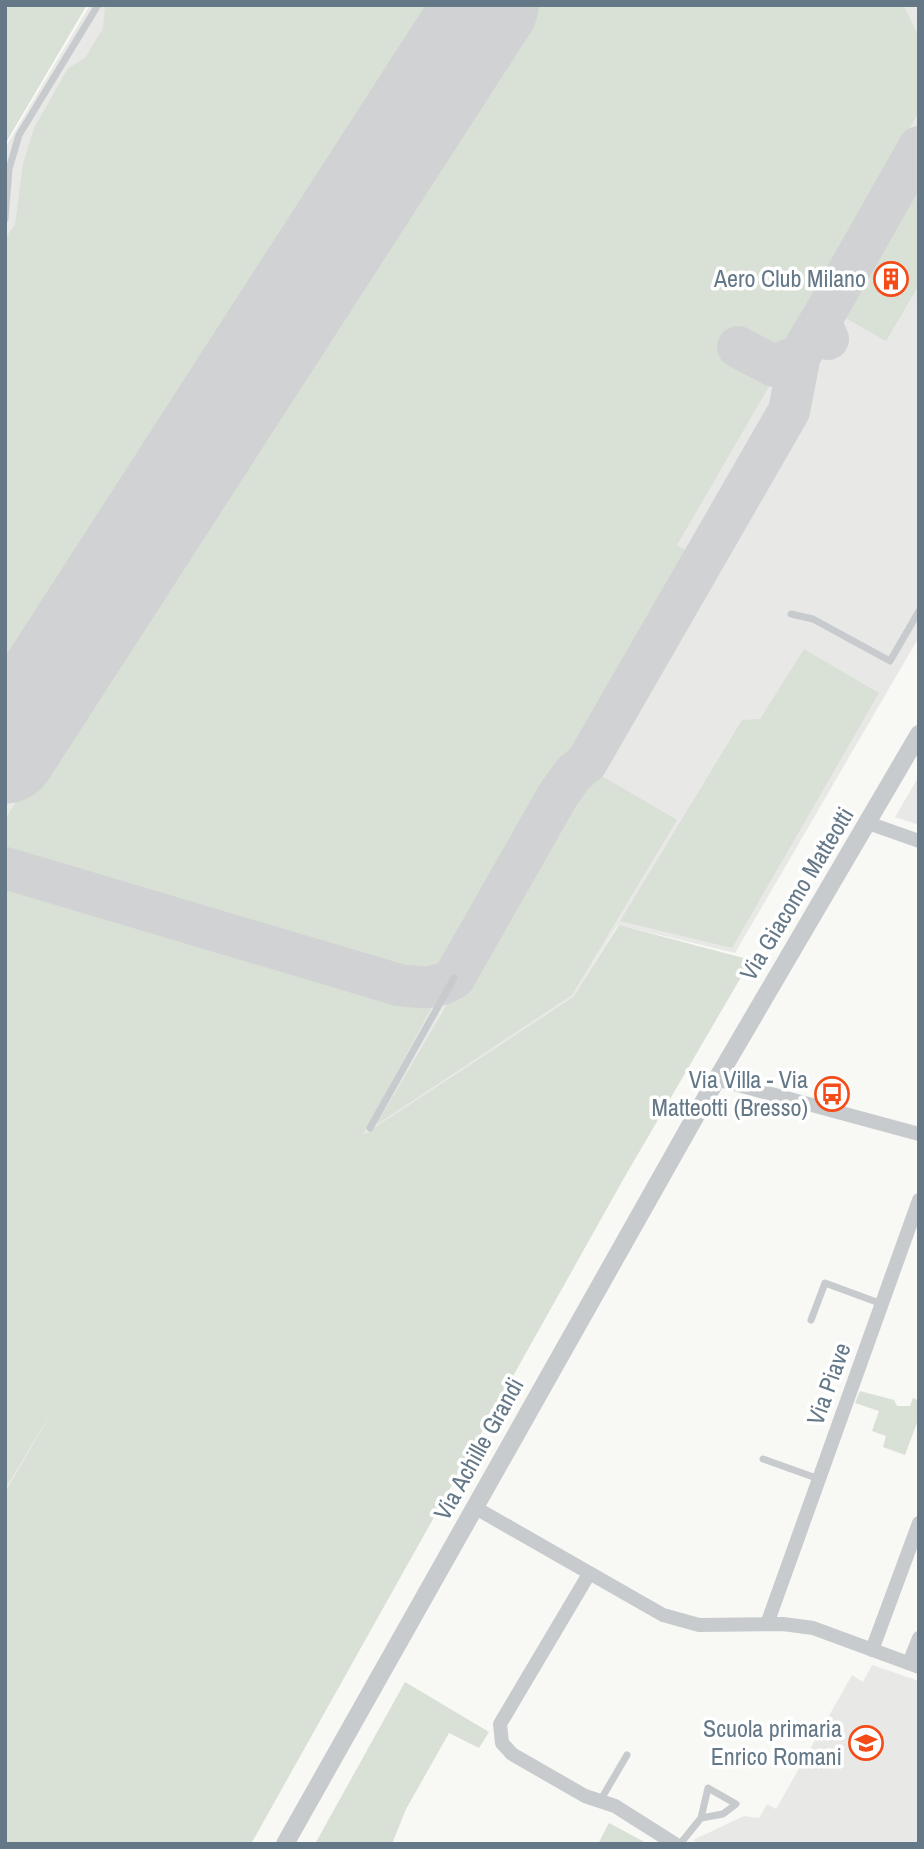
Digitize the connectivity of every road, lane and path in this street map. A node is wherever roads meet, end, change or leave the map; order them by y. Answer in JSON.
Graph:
{"nodes":[{"id":1,"x":98,"y":5,"type":"edge"},
{"id":2,"x":5,"y":219,"type":"edge"},
{"id":3,"x":919,"y":611,"type":"edge"},
{"id":4,"x":791,"y":614,"type":"dead end"},
{"id":5,"x":919,"y":734,"type":"edge"},
{"id":6,"x":868,"y":823,"type":"junction"},
{"id":7,"x":919,"y":841,"type":"edge"},
{"id":8,"x":454,"y":978,"type":"dead end"},
{"id":9,"x":716,"y":1079,"type":"junction"},
{"id":10,"x":370,"y":1128,"type":"dead end"},
{"id":11,"x":919,"y":1134,"type":"edge"},
{"id":12,"x":919,"y":1200,"type":"edge"},
{"id":13,"x":882,"y":1304,"type":"junction"},
{"id":14,"x":811,"y":1320,"type":"dead end"},
{"id":15,"x":763,"y":1459,"type":"dead end"},
{"id":16,"x":819,"y":1479,"type":"junction"},
{"id":17,"x":474,"y":1507,"type":"junction"},
{"id":18,"x":919,"y":1523,"type":"edge"},
{"id":19,"x":589,"y":1574,"type":"junction"},
{"id":20,"x":767,"y":1624,"type":"junction"},
{"id":21,"x":919,"y":1638,"type":"edge"},
{"id":22,"x":872,"y":1650,"type":"junction"},
{"id":23,"x":914,"y":1665,"type":"edge"},
{"id":24,"x":627,"y":1755,"type":"dead end"},
{"id":25,"x":600,"y":1801,"type":"junction"},
{"id":26,"x":701,"y":1818,"type":"junction"},
{"id":27,"x":285,"y":1844,"type":"edge"},
{"id":28,"x":678,"y":1844,"type":"edge"}],
"edges":[{"from":1,"to":2,"type":"lane"},
{"from":3,"to":4,"type":"lane"},
{"from":5,"to":6,"type":"street","name":"Via Giacomo Matteotti"},
{"from":6,"to":7,"type":"street"},
{"from":6,"to":9,"type":"street","name":"Via Giacomo Matteotti"},
{"from":8,"to":10,"type":"lane"},
{"from":9,"to":11,"type":"street"},
{"from":9,"to":17,"type":"street","name":"Via Achille Grandi"},
{"from":12,"to":13,"type":"street","name":"Via Piave"},
{"from":13,"to":14,"type":"lane","name":"Via Piave"},
{"from":13,"to":16,"type":"street","name":"Via Piave"},
{"from":15,"to":16,"type":"lane"},
{"from":16,"to":20,"type":"street","name":"Via Piave"},
{"from":17,"to":19,"type":"street"},
{"from":17,"to":27,"type":"street","name":"Via Achille Grandi"},
{"from":18,"to":22,"type":"street"},
{"from":19,"to":20,"type":"street"},
{"from":19,"to":25,"type":"street"},
{"from":20,"to":22,"type":"street"},
{"from":21,"to":23,"type":"street"},
{"from":22,"to":23,"type":"street"},
{"from":24,"to":25,"type":"lane"},
{"from":25,"to":28,"type":"street"},
{"from":26,"to":26,"type":"lane"},
{"from":26,"to":28,"type":"lane"}]}
